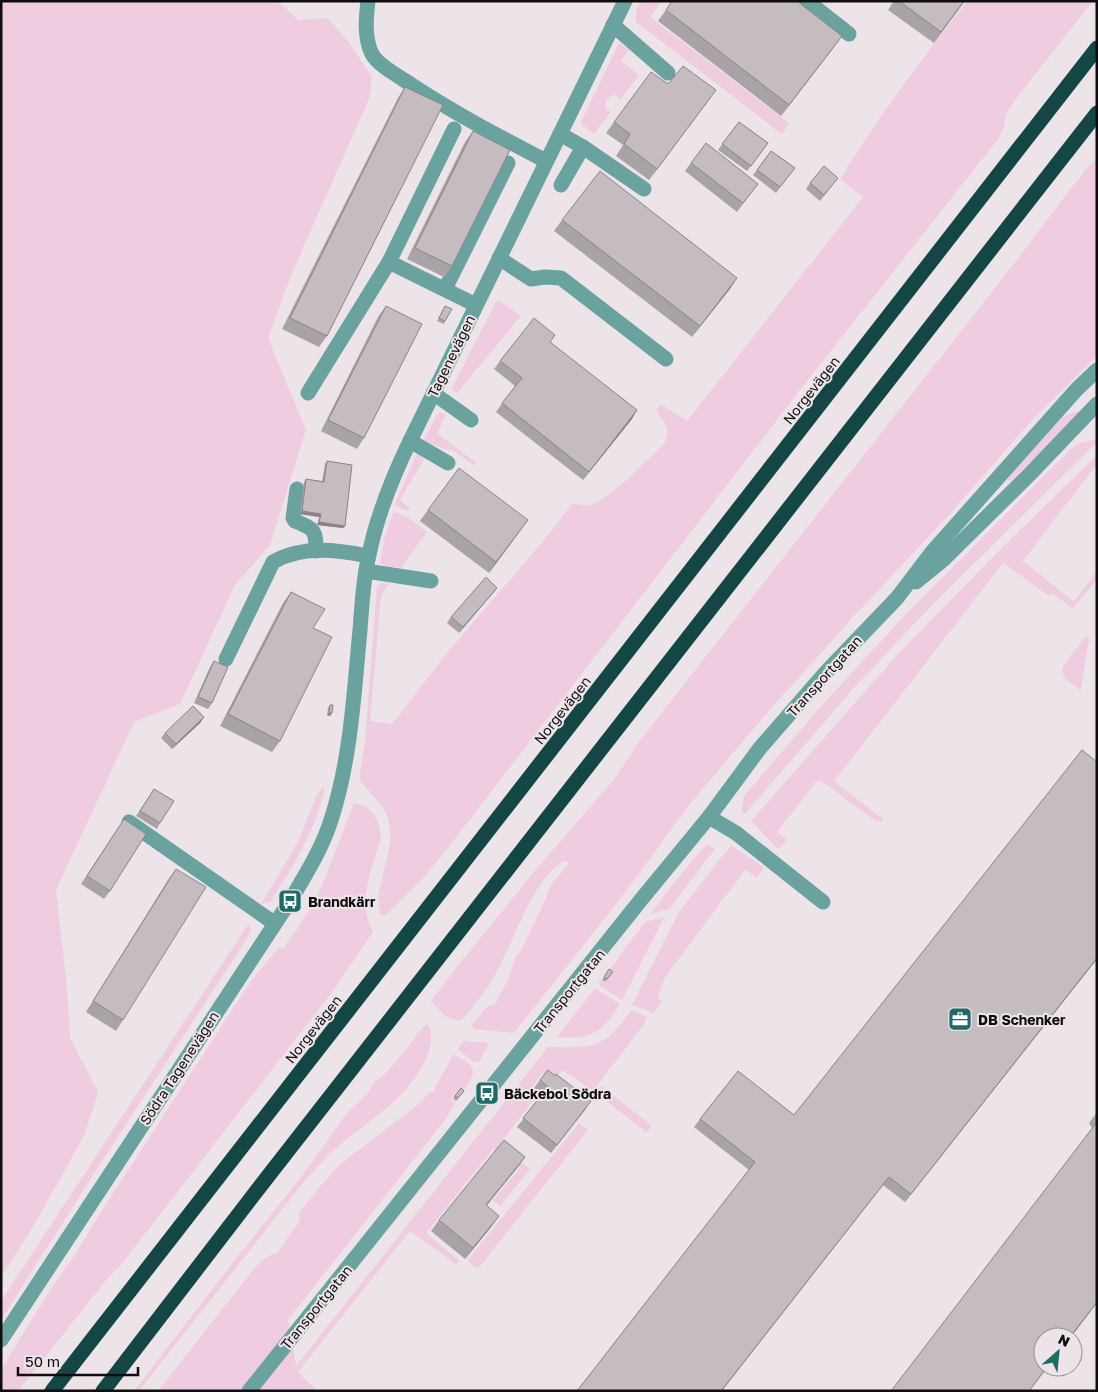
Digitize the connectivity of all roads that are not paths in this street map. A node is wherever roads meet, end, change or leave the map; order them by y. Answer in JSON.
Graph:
{"nodes":[{"id":1,"x":368,"y":1,"type":"edge"},
{"id":2,"x":625,"y":1,"type":"edge"},
{"id":3,"x":806,"y":1,"type":"edge"},
{"id":4,"x":613,"y":25,"type":"junction"},
{"id":5,"x":848,"y":34,"type":"dead end"},
{"id":6,"x":1097,"y":48,"type":"edge"},
{"id":7,"x":668,"y":73,"type":"dead end"},
{"id":8,"x":1097,"y":113,"type":"edge"},
{"id":9,"x":454,"y":128,"type":"dead end"},
{"id":10,"x":560,"y":134,"type":"junction"},
{"id":11,"x":583,"y":147,"type":"junction"},
{"id":12,"x":546,"y":161,"type":"junction"},
{"id":13,"x":508,"y":163,"type":"edge"},
{"id":14,"x":561,"y":185,"type":"dead end"},
{"id":15,"x":644,"y":189,"type":"dead end"},
{"id":16,"x":499,"y":258,"type":"junction"},
{"id":17,"x":389,"y":262,"type":"junction"},
{"id":18,"x":445,"y":289,"type":"junction"},
{"id":19,"x":476,"y":304,"type":"junction"},
{"id":20,"x":666,"y":359,"type":"dead end"},
{"id":21,"x":1097,"y":370,"type":"edge"},
{"id":22,"x":1077,"y":389,"type":"junction"},
{"id":23,"x":308,"y":393,"type":"dead end"},
{"id":24,"x":433,"y":393,"type":"junction"},
{"id":25,"x":1096,"y":406,"type":"edge"},
{"id":26,"x":471,"y":420,"type":"dead end"},
{"id":27,"x":410,"y":441,"type":"junction"},
{"id":28,"x":448,"y":463,"type":"dead end"},
{"id":29,"x":297,"y":489,"type":"dead end"},
{"id":30,"x":316,"y":551,"type":"junction"},
{"id":31,"x":368,"y":556,"type":"junction"},
{"id":32,"x":366,"y":571,"type":"junction"},
{"id":33,"x":431,"y":581,"type":"dead end"},
{"id":34,"x":897,"y":598,"type":"junction"},
{"id":35,"x":226,"y":659,"type":"dead end"},
{"id":36,"x":341,"y":787,"type":"joint"},
{"id":37,"x":709,"y":817,"type":"junction"},
{"id":38,"x":129,"y":822,"type":"edge"},
{"id":39,"x":823,"y":902,"type":"dead end"},
{"id":40,"x":274,"y":923,"type":"junction"},
{"id":41,"x":1,"y":1340,"type":"edge"},
{"id":42,"x":52,"y":1391,"type":"edge"},
{"id":43,"x":103,"y":1391,"type":"edge"},
{"id":44,"x":249,"y":1391,"type":"edge"}],
"edges":[{"from":1,"to":12,"type":"street"},
{"from":2,"to":4,"type":"street","name":"Tagenevägen"},
{"from":3,"to":5,"type":"street"},
{"from":4,"to":7,"type":"street"},
{"from":4,"to":10,"type":"street","name":"Tagenevägen"},
{"from":6,"to":42,"type":"highway","name":"Norgevägen"},
{"from":8,"to":43,"type":"highway"},
{"from":9,"to":17,"type":"street"},
{"from":10,"to":11,"type":"street"},
{"from":10,"to":12,"type":"street","name":"Tagenevägen"},
{"from":11,"to":14,"type":"street"},
{"from":11,"to":15,"type":"street"},
{"from":12,"to":16,"type":"street","name":"Tagenevägen"},
{"from":13,"to":18,"type":"street"},
{"from":16,"to":19,"type":"street","name":"Tagenevägen"},
{"from":16,"to":20,"type":"street"},
{"from":17,"to":18,"type":"street"},
{"from":17,"to":23,"type":"street"},
{"from":18,"to":19,"type":"street"},
{"from":19,"to":24,"type":"street","name":"Tagenevägen"},
{"from":21,"to":22,"type":"street","name":"Transportgatan"},
{"from":22,"to":25,"type":"street"},
{"from":22,"to":34,"type":"street","name":"Transportgatan"},
{"from":24,"to":26,"type":"street"},
{"from":24,"to":27,"type":"street","name":"Tagenevägen"},
{"from":25,"to":34,"type":"street","name":"Transportgatan"},
{"from":27,"to":28,"type":"street"},
{"from":27,"to":31,"type":"street","name":"Tagenevägen"},
{"from":29,"to":30,"type":"street"},
{"from":30,"to":31,"type":"street"},
{"from":30,"to":35,"type":"street"},
{"from":31,"to":32,"type":"street","name":"Tagenevägen"},
{"from":32,"to":33,"type":"street"},
{"from":32,"to":36,"type":"street","name":"Tagenevägen"},
{"from":34,"to":37,"type":"street","name":"Transportgatan"},
{"from":36,"to":40,"type":"street","name":"Södra Tagenevägen"},
{"from":37,"to":39,"type":"street"},
{"from":37,"to":44,"type":"street","name":"Transportgatan"},
{"from":38,"to":40,"type":"street"},
{"from":40,"to":41,"type":"street","name":"Södra Tagenevägen"}]}
